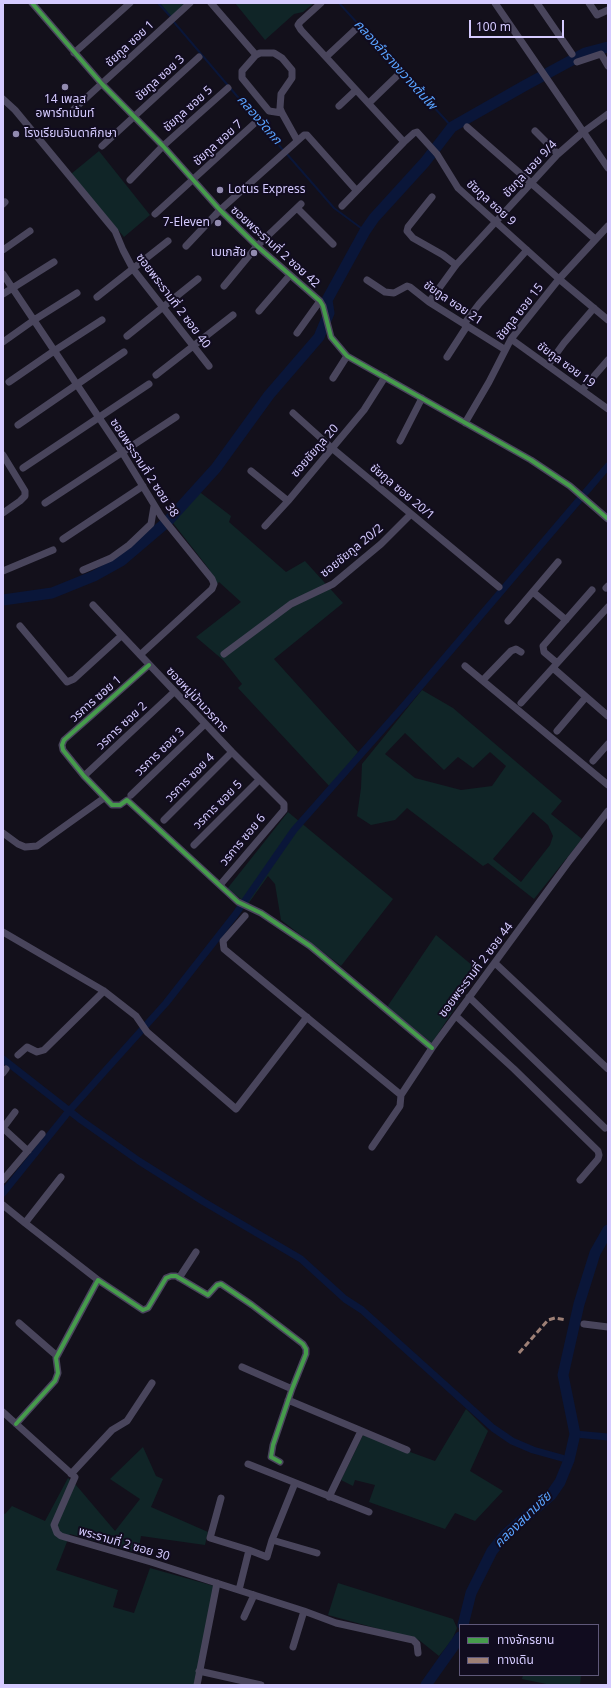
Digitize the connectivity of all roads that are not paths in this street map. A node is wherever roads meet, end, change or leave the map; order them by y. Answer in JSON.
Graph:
{"nodes":[{"id":1,"x":32,"y":3,"type":"edge"},
{"id":2,"x":130,"y":3,"type":"edge"},
{"id":3,"x":190,"y":3,"type":"edge"},
{"id":4,"x":211,"y":3,"type":"edge"},
{"id":5,"x":321,"y":3,"type":"edge"},
{"id":6,"x":495,"y":3,"type":"edge"},
{"id":7,"x":538,"y":3,"type":"edge"},
{"id":8,"x":589,"y":3,"type":"edge"},
{"id":9,"x":608,"y":10,"type":"edge"},
{"id":10,"x":357,"y":28,"type":"dead end"},
{"id":11,"x":74,"y":53,"type":"junction"},
{"id":12,"x":604,"y":53,"type":"edge"},
{"id":13,"x":572,"y":54,"type":"dead end"},
{"id":14,"x":256,"y":55,"type":"junction"},
{"id":15,"x":199,"y":57,"type":"dead end"},
{"id":16,"x":326,"y":57,"type":"junction"},
{"id":17,"x":577,"y":62,"type":"dead end"},
{"id":18,"x":608,"y":66,"type":"edge"},
{"id":19,"x":399,"y":74,"type":"dead end"},
{"id":20,"x":102,"y":84,"type":"junction"},
{"id":21,"x":228,"y":88,"type":"dead end"},
{"id":22,"x":356,"y":90,"type":"junction"},
{"id":23,"x":3,"y":99,"type":"edge"},
{"id":24,"x":369,"y":103,"type":"junction"},
{"id":25,"x":339,"y":106,"type":"dead end"},
{"id":26,"x":74,"y":109,"type":"dead end"},
{"id":27,"x":282,"y":113,"type":"junction"},
{"id":28,"x":608,"y":114,"type":"edge"},
{"id":29,"x":135,"y":115,"type":"junction"},
{"id":30,"x":256,"y":122,"type":"dead end"},
{"id":31,"x":467,"y":127,"type":"dead end"},
{"id":32,"x":536,"y":131,"type":"dead end"},
{"id":33,"x":582,"y":133,"type":"junction"},
{"id":34,"x":297,"y":140,"type":"junction"},
{"id":35,"x":404,"y":142,"type":"junction"},
{"id":36,"x":102,"y":146,"type":"dead end"},
{"id":37,"x":163,"y":146,"type":"junction"},
{"id":38,"x":558,"y":154,"type":"junction"},
{"id":39,"x":608,"y":168,"type":"edge"},
{"id":40,"x":194,"y":179,"type":"junction"},
{"id":41,"x":130,"y":180,"type":"dead end"},
{"id":42,"x":530,"y":183,"type":"junction"},
{"id":43,"x":356,"y":190,"type":"junction"},
{"id":44,"x":432,"y":198,"type":"dead end"},
{"id":45,"x":342,"y":206,"type":"dead end"},
{"id":46,"x":220,"y":210,"type":"junction"},
{"id":47,"x":155,"y":214,"type":"dead end"},
{"id":48,"x":496,"y":222,"type":"junction"},
{"id":49,"x":608,"y":226,"type":"edge"},
{"id":50,"x":30,"y":231,"type":"dead end"},
{"id":51,"x":595,"y":239,"type":"junction"},
{"id":52,"x":168,"y":241,"type":"dead end"},
{"id":53,"x":333,"y":244,"type":"dead end"},
{"id":54,"x":186,"y":246,"type":"dead end"},
{"id":55,"x":257,"y":246,"type":"junction"},
{"id":56,"x":3,"y":250,"type":"edge"},
{"id":57,"x":527,"y":250,"type":"junction"},
{"id":58,"x":54,"y":262,"type":"dead end"},
{"id":59,"x":456,"y":265,"type":"junction"},
{"id":60,"x":133,"y":269,"type":"junction"},
{"id":61,"x":3,"y":274,"type":"edge"},
{"id":62,"x":290,"y":275,"type":"junction"},
{"id":63,"x":198,"y":279,"type":"dead end"},
{"id":64,"x":559,"y":279,"type":"junction"},
{"id":65,"x":367,"y":280,"type":"dead end"},
{"id":66,"x":224,"y":286,"type":"dead end"},
{"id":67,"x":12,"y":288,"type":"junction"},
{"id":68,"x":77,"y":293,"type":"dead end"},
{"id":69,"x":3,"y":294,"type":"edge"},
{"id":70,"x":97,"y":296,"type":"dead end"},
{"id":71,"x":320,"y":301,"type":"junction"},
{"id":72,"x":429,"y":302,"type":"junction"},
{"id":73,"x":163,"y":306,"type":"junction"},
{"id":74,"x":594,"y":308,"type":"junction"},
{"id":75,"x":259,"y":311,"type":"dead end"},
{"id":76,"x":233,"y":315,"type":"dead end"},
{"id":77,"x":34,"y":320,"type":"junction"},
{"id":78,"x":102,"y":320,"type":"dead end"},
{"id":79,"x":608,"y":320,"type":"edge"},
{"id":80,"x":466,"y":325,"type":"junction"},
{"id":81,"x":296,"y":333,"type":"dead end"},
{"id":82,"x":127,"y":336,"type":"dead end"},
{"id":83,"x":511,"y":339,"type":"junction"},
{"id":84,"x":3,"y":342,"type":"edge"},
{"id":85,"x":193,"y":346,"type":"junction"},
{"id":86,"x":504,"y":349,"type":"junction"},
{"id":87,"x":54,"y":350,"type":"junction"},
{"id":88,"x":124,"y":352,"type":"dead end"},
{"id":89,"x":348,"y":356,"type":"junction"},
{"id":90,"x":447,"y":357,"type":"dead end"},
{"id":91,"x":608,"y":360,"type":"edge"},
{"id":92,"x":548,"y":365,"type":"junction"},
{"id":93,"x":209,"y":366,"type":"dead end"},
{"id":94,"x":156,"y":375,"type":"dead end"},
{"id":95,"x":385,"y":377,"type":"junction"},
{"id":96,"x":333,"y":378,"type":"dead end"},
{"id":97,"x":9,"y":382,"type":"dead end"},
{"id":98,"x":76,"y":384,"type":"junction"},
{"id":99,"x":149,"y":384,"type":"dead end"},
{"id":100,"x":582,"y":390,"type":"junction"},
{"id":101,"x":422,"y":398,"type":"junction"},
{"id":102,"x":608,"y":409,"type":"edge"},
{"id":103,"x":293,"y":413,"type":"dead end"},
{"id":104,"x":98,"y":417,"type":"junction"},
{"id":105,"x":176,"y":417,"type":"dead end"},
{"id":106,"x":465,"y":423,"type":"junction"},
{"id":107,"x":18,"y":425,"type":"dead end"},
{"id":108,"x":400,"y":442,"type":"dead end"},
{"id":109,"x":333,"y":449,"type":"junction"},
{"id":110,"x":122,"y":452,"type":"junction"},
{"id":111,"x":3,"y":455,"type":"edge"},
{"id":112,"x":6,"y":466,"type":"edge"},
{"id":113,"x":23,"y":468,"type":"dead end"},
{"id":114,"x":251,"y":471,"type":"dead end"},
{"id":115,"x":143,"y":486,"type":"junction"},
{"id":116,"x":288,"y":501,"type":"junction"},
{"id":117,"x":45,"y":503,"type":"dead end"},
{"id":118,"x":154,"y":506,"type":"junction"},
{"id":119,"x":3,"y":513,"type":"edge"},
{"id":120,"x":411,"y":514,"type":"junction"},
{"id":121,"x":608,"y":519,"type":"edge"},
{"id":122,"x":265,"y":526,"type":"dead end"},
{"id":123,"x":63,"y":539,"type":"dead end"},
{"id":124,"x":53,"y":550,"type":"dead end"},
{"id":125,"x":558,"y":562,"type":"dead end"},
{"id":126,"x":83,"y":570,"type":"dead end"},
{"id":127,"x":3,"y":572,"type":"edge"},
{"id":128,"x":499,"y":587,"type":"dead end"},
{"id":129,"x":592,"y":590,"type":"dead end"},
{"id":130,"x":533,"y":592,"type":"junction"},
{"id":131,"x":93,"y":605,"type":"dead end"},
{"id":132,"x":608,"y":607,"type":"edge"},
{"id":133,"x":566,"y":620,"type":"junction"},
{"id":134,"x":508,"y":621,"type":"dead end"},
{"id":135,"x":20,"y":626,"type":"dead end"},
{"id":136,"x":121,"y":636,"type":"junction"},
{"id":137,"x":521,"y":652,"type":"dead end"},
{"id":138,"x":224,"y":654,"type":"dead end"},
{"id":139,"x":140,"y":655,"type":"junction"},
{"id":140,"x":149,"y":665,"type":"junction"},
{"id":141,"x":465,"y":666,"type":"dead end"},
{"id":142,"x":555,"y":666,"type":"junction"},
{"id":143,"x":483,"y":680,"type":"junction"},
{"id":144,"x":174,"y":692,"type":"junction"},
{"id":145,"x":586,"y":697,"type":"junction"},
{"id":146,"x":521,"y":703,"type":"dead end"},
{"id":147,"x":608,"y":716,"type":"edge"},
{"id":148,"x":205,"y":724,"type":"junction"},
{"id":149,"x":557,"y":731,"type":"dead end"},
{"id":150,"x":608,"y":745,"type":"edge"},
{"id":151,"x":232,"y":752,"type":"junction"},
{"id":152,"x":593,"y":762,"type":"dead end"},
{"id":153,"x":84,"y":776,"type":"junction"},
{"id":154,"x":259,"y":780,"type":"junction"},
{"id":155,"x":608,"y":785,"type":"edge"},
{"id":156,"x":104,"y":798,"type":"junction"},
{"id":157,"x":129,"y":798,"type":"junction"},
{"id":158,"x":284,"y":810,"type":"joint"},
{"id":159,"x":608,"y":811,"type":"edge"},
{"id":160,"x":164,"y":820,"type":"dead end"},
{"id":161,"x":3,"y":833,"type":"edge"},
{"id":162,"x":194,"y":845,"type":"dead end"},
{"id":163,"x":220,"y":885,"type":"junction"},
{"id":164,"x":245,"y":916,"type":"dead end"},
{"id":165,"x":3,"y":932,"type":"edge"},
{"id":166,"x":495,"y":963,"type":"junction"},
{"id":167,"x":104,"y":991,"type":"junction"},
{"id":168,"x":469,"y":997,"type":"junction"},
{"id":169,"x":456,"y":1016,"type":"junction"},
{"id":170,"x":307,"y":1017,"type":"junction"},
{"id":171,"x":432,"y":1048,"type":"junction"},
{"id":172,"x":18,"y":1055,"type":"dead end"},
{"id":173,"x":608,"y":1069,"type":"edge"},
{"id":174,"x":400,"y":1095,"type":"junction"},
{"id":175,"x":15,"y":1112,"type":"dead end"},
{"id":176,"x":3,"y":1128,"type":"edge"},
{"id":177,"x":605,"y":1128,"type":"dead end"},
{"id":178,"x":42,"y":1134,"type":"dead end"},
{"id":179,"x":372,"y":1147,"type":"dead end"},
{"id":180,"x":28,"y":1151,"type":"junction"},
{"id":181,"x":62,"y":1176,"type":"dead end"},
{"id":182,"x":3,"y":1180,"type":"edge"},
{"id":183,"x":580,"y":1180,"type":"dead end"},
{"id":184,"x":3,"y":1205,"type":"edge"},
{"id":185,"x":25,"y":1224,"type":"junction"},
{"id":186,"x":196,"y":1252,"type":"dead end"},
{"id":187,"x":179,"y":1278,"type":"junction"},
{"id":188,"x":98,"y":1280,"type":"junction"},
{"id":189,"x":19,"y":1323,"type":"dead end"},
{"id":190,"x":584,"y":1324,"type":"dead end"},
{"id":191,"x":608,"y":1327,"type":"edge"},
{"id":192,"x":57,"y":1356,"type":"junction"},
{"id":193,"x":242,"y":1367,"type":"dead end"},
{"id":194,"x":152,"y":1383,"type":"dead end"},
{"id":195,"x":292,"y":1389,"type":"junction"},
{"id":196,"x":288,"y":1400,"type":"junction"},
{"id":197,"x":3,"y":1412,"type":"edge"},
{"id":198,"x":16,"y":1424,"type":"junction"},
{"id":199,"x":361,"y":1431,"type":"junction"},
{"id":200,"x":407,"y":1450,"type":"dead end"},
{"id":201,"x":280,"y":1462,"type":"dead end"},
{"id":202,"x":248,"y":1464,"type":"dead end"},
{"id":203,"x":72,"y":1474,"type":"junction"},
{"id":204,"x":295,"y":1483,"type":"junction"},
{"id":205,"x":329,"y":1497,"type":"junction"},
{"id":206,"x":222,"y":1498,"type":"dead end"},
{"id":207,"x":369,"y":1512,"type":"dead end"},
{"id":208,"x":272,"y":1540,"type":"junction"},
{"id":209,"x":249,"y":1550,"type":"junction"},
{"id":210,"x":317,"y":1553,"type":"dead end"},
{"id":211,"x":217,"y":1584,"type":"junction"},
{"id":212,"x":238,"y":1590,"type":"junction"},
{"id":213,"x":254,"y":1595,"type":"junction"},
{"id":214,"x":304,"y":1611,"type":"junction"},
{"id":215,"x":244,"y":1617,"type":"dead end"},
{"id":216,"x":293,"y":1647,"type":"dead end"},
{"id":217,"x":418,"y":1653,"type":"dead end"},
{"id":218,"x":199,"y":1671,"type":"junction"},
{"id":219,"x":197,"y":1685,"type":"edge"},
{"id":220,"x":261,"y":1685,"type":"edge"}],
"edges":[{"from":1,"to":11,"type":"street","name":"ซอยพระรามที่ 2 ซอย 42"},
{"from":2,"to":11,"type":"street"},
{"from":3,"to":20,"type":"street","name":"ชัยกูล ซอย 1"},
{"from":4,"to":14,"type":"street"},
{"from":5,"to":16,"type":"street"},
{"from":6,"to":33,"type":"street"},
{"from":7,"to":13,"type":"street"},
{"from":8,"to":9,"type":"street"},
{"from":10,"to":16,"type":"street"},
{"from":11,"to":20,"type":"street","name":"ซอยพระรามที่ 2 ซอย 42"},
{"from":12,"to":17,"type":"street"},
{"from":12,"to":18,"type":"street"},
{"from":14,"to":27,"type":"street"},
{"from":14,"to":27,"type":"street"},
{"from":15,"to":29,"type":"street","name":"ชัยกูล ซอย 3"},
{"from":16,"to":22,"type":"street"},
{"from":19,"to":24,"type":"street"},
{"from":20,"to":26,"type":"street","name":"ชัยกูล ซอย 1"},
{"from":20,"to":29,"type":"street","name":"ซอยพระรามที่ 2 ซอย 42"},
{"from":21,"to":37,"type":"street","name":"ชัยกูล ซอย 5"},
{"from":22,"to":24,"type":"street"},
{"from":22,"to":25,"type":"street"},
{"from":23,"to":60,"type":"street","name":"ซอยพระรามที่ 2 ซอย 40"},
{"from":24,"to":35,"type":"street"},
{"from":27,"to":34,"type":"street"},
{"from":28,"to":33,"type":"street","name":"ชัยกูล ซอย 9/4"},
{"from":29,"to":36,"type":"street","name":"ชัยกูล ซอย 3"},
{"from":29,"to":37,"type":"street","name":"ซอยพระรามที่ 2 ซอย 42"},
{"from":30,"to":40,"type":"street","name":"ชัยกูล ซอย 7"},
{"from":31,"to":42,"type":"street"},
{"from":32,"to":38,"type":"street"},
{"from":33,"to":38,"type":"street","name":"ชัยกูล ซอย 9/4"},
{"from":33,"to":39,"type":"street"},
{"from":34,"to":43,"type":"street"},
{"from":34,"to":46,"type":"street"},
{"from":35,"to":43,"type":"street","name":"ชัยกูล ซอย 9"},
{"from":35,"to":48,"type":"street","name":"ชัยกูล ซอย 9"},
{"from":37,"to":40,"type":"street","name":"ซอยพระรามที่ 2 ซอย 42"},
{"from":37,"to":41,"type":"street","name":"ชัยกูล ซอย 5"},
{"from":38,"to":42,"type":"street","name":"ชัยกูล ซอย 9/4"},
{"from":40,"to":46,"type":"street","name":"ซอยพระรามที่ 2 ซอย 42"},
{"from":40,"to":47,"type":"street","name":"ชัยกูล ซอย 7"},
{"from":42,"to":48,"type":"street","name":"ชัยกูล ซอย 9/4"},
{"from":42,"to":51,"type":"street"},
{"from":43,"to":45,"type":"street","name":"ชัยกูล ซอย 9"},
{"from":44,"to":59,"type":"street"},
{"from":46,"to":54,"type":"street"},
{"from":46,"to":55,"type":"street","name":"ซอยพระรามที่ 2 ซอย 42"},
{"from":48,"to":57,"type":"street","name":"ชัยกูล ซอย 9"},
{"from":48,"to":59,"type":"street","name":"ชัยกูล ซอย 9/4"},
{"from":49,"to":51,"type":"street","name":"ชัยกูล ซอย 15"},
{"from":50,"to":56,"type":"street"},
{"from":51,"to":64,"type":"street","name":"ชัยกูล ซอย 15"},
{"from":52,"to":60,"type":"street"},
{"from":53,"to":55,"type":"street"},
{"from":55,"to":62,"type":"street","name":"ซอยพระรามที่ 2 ซอย 42"},
{"from":55,"to":66,"type":"street"},
{"from":57,"to":64,"type":"street","name":"ชัยกูล ซอย 9"},
{"from":57,"to":80,"type":"street"},
{"from":58,"to":67,"type":"street"},
{"from":59,"to":72,"type":"street","name":"ชัยกูล ซอย 9/4"},
{"from":60,"to":70,"type":"street"},
{"from":60,"to":73,"type":"street","name":"ซอยพระรามที่ 2 ซอย 40"},
{"from":61,"to":67,"type":"street","name":"ซอยพระรามที่ 2 ซอย 38"},
{"from":62,"to":71,"type":"street","name":"ซอยพระรามที่ 2 ซอย 42"},
{"from":62,"to":75,"type":"street"},
{"from":63,"to":73,"type":"street"},
{"from":64,"to":74,"type":"street","name":"ชัยกูล ซอย 9"},
{"from":64,"to":83,"type":"street","name":"ชัยกูล ซอย 15"},
{"from":65,"to":72,"type":"street","name":"ชัยกูล ซอย 21"},
{"from":67,"to":69,"type":"street"},
{"from":67,"to":77,"type":"street","name":"ซอยพระรามที่ 2 ซอย 38"},
{"from":68,"to":77,"type":"street"},
{"from":71,"to":81,"type":"street"},
{"from":71,"to":89,"type":"street","name":"ซอยพระรามที่ 2 ซอย 42"},
{"from":72,"to":80,"type":"street","name":"ชัยกูล ซอย 21"},
{"from":73,"to":82,"type":"street"},
{"from":73,"to":85,"type":"street","name":"ซอยพระรามที่ 2 ซอย 40"},
{"from":74,"to":79,"type":"street","name":"ชัยกูล ซอย 9"},
{"from":74,"to":92,"type":"street"},
{"from":76,"to":85,"type":"street"},
{"from":77,"to":84,"type":"street"},
{"from":77,"to":87,"type":"street","name":"ซอยพระรามที่ 2 ซอย 38"},
{"from":78,"to":87,"type":"street"},
{"from":80,"to":86,"type":"street","name":"ชัยกูล ซอย 21"},
{"from":80,"to":90,"type":"street"},
{"from":83,"to":86,"type":"street","name":"ชัยกูล ซอย 15"},
{"from":83,"to":92,"type":"street","name":"ชัยกูล ซอย 19"},
{"from":85,"to":93,"type":"street","name":"ซอยพระรามที่ 2 ซอย 40"},
{"from":85,"to":94,"type":"street"},
{"from":86,"to":106,"type":"street","name":"ชัยกูล ซอย 15"},
{"from":87,"to":97,"type":"street"},
{"from":87,"to":98,"type":"street","name":"ซอยพระรามที่ 2 ซอย 38"},
{"from":88,"to":98,"type":"street"},
{"from":89,"to":95,"type":"street","name":"ซอยพระรามที่ 2 ซอย 42"},
{"from":89,"to":96,"type":"street"},
{"from":91,"to":100,"type":"street"},
{"from":92,"to":100,"type":"street","name":"ชัยกูล ซอย 19"},
{"from":95,"to":101,"type":"street","name":"ซอยพระรามที่ 2 ซอย 42"},
{"from":95,"to":109,"type":"street","name":"ซอยชัยกูล 20"},
{"from":98,"to":104,"type":"street","name":"ซอยพระรามที่ 2 ซอย 38"},
{"from":98,"to":107,"type":"street"},
{"from":99,"to":104,"type":"street"},
{"from":100,"to":102,"type":"street","name":"ชัยกูล ซอย 19"},
{"from":101,"to":106,"type":"street","name":"ซอยพระรามที่ 2 ซอย 42"},
{"from":101,"to":108,"type":"street"},
{"from":103,"to":109,"type":"street","name":"ชัยกูล ซอย 20/1"},
{"from":104,"to":110,"type":"street","name":"ซอยพระรามที่ 2 ซอย 38"},
{"from":104,"to":113,"type":"street"},
{"from":105,"to":110,"type":"street"},
{"from":106,"to":121,"type":"street","name":"ซอยพระรามที่ 2 ซอย 42"},
{"from":109,"to":116,"type":"street","name":"ซอยชัยกูล 20"},
{"from":109,"to":120,"type":"street","name":"ชัยกูล ซอย 20/1"},
{"from":110,"to":115,"type":"street","name":"ซอยพระรามที่ 2 ซอย 38"},
{"from":110,"to":117,"type":"street"},
{"from":111,"to":112,"type":"street"},
{"from":112,"to":119,"type":"street"},
{"from":114,"to":116,"type":"street"},
{"from":115,"to":118,"type":"street","name":"ซอยพระรามที่ 2 ซอย 38"},
{"from":115,"to":123,"type":"street"},
{"from":116,"to":122,"type":"street","name":"ซอยชัยกูล 20"},
{"from":118,"to":126,"type":"street"},
{"from":118,"to":139,"type":"street","name":"ซอยพระรามที่ 2 ซอย 38"},
{"from":120,"to":128,"type":"street","name":"ชัยกูล ซอย 20/1"},
{"from":120,"to":138,"type":"street","name":"ซอยชัยกูล 20/2"},
{"from":124,"to":127,"type":"street"},
{"from":125,"to":130,"type":"street"},
{"from":129,"to":133,"type":"street"},
{"from":130,"to":133,"type":"street"},
{"from":130,"to":134,"type":"street"},
{"from":131,"to":136,"type":"street","name":"ซอยหมู่บ้านวรการ"},
{"from":132,"to":142,"type":"street"},
{"from":133,"to":142,"type":"street"},
{"from":135,"to":136,"type":"street"},
{"from":136,"to":139,"type":"street","name":"ซอยหมู่บ้านวรการ"},
{"from":137,"to":143,"type":"street"},
{"from":139,"to":140,"type":"street","name":"ซอยหมู่บ้านวรการ"},
{"from":140,"to":144,"type":"street","name":"ซอยหมู่บ้านวรการ"},
{"from":140,"to":153,"type":"street","name":"วรการ ซอย 1"},
{"from":141,"to":143,"type":"street"},
{"from":142,"to":145,"type":"street"},
{"from":142,"to":146,"type":"street"},
{"from":143,"to":155,"type":"street"},
{"from":144,"to":148,"type":"street","name":"ซอยหมู่บ้านวรการ"},
{"from":144,"to":153,"type":"street","name":"วรการ ซอย 2"},
{"from":145,"to":147,"type":"street"},
{"from":145,"to":149,"type":"street"},
{"from":148,"to":151,"type":"street","name":"ซอยหมู่บ้านวรการ"},
{"from":148,"to":157,"type":"street","name":"วรการ ซอย 3"},
{"from":150,"to":152,"type":"street"},
{"from":151,"to":154,"type":"street","name":"ซอยหมู่บ้านวรการ"},
{"from":151,"to":160,"type":"street","name":"วรการ ซอย 4"},
{"from":153,"to":156,"type":"street"},
{"from":154,"to":158,"type":"street","name":"ซอยหมู่บ้านวรการ"},
{"from":154,"to":162,"type":"street","name":"วรการ ซอย 5"},
{"from":156,"to":157,"type":"street","name":"วรการ ซอย 3"},
{"from":156,"to":161,"type":"street"},
{"from":157,"to":163,"type":"street"},
{"from":158,"to":163,"type":"street","name":"วรการ ซอย 6"},
{"from":159,"to":166,"type":"street","name":"ซอยพระรามที่ 2 ซอย 44"},
{"from":163,"to":171,"type":"street"},
{"from":164,"to":170,"type":"street"},
{"from":165,"to":167,"type":"street"},
{"from":166,"to":168,"type":"street","name":"ซอยพระรามที่ 2 ซอย 44"},
{"from":166,"to":173,"type":"street"},
{"from":167,"to":170,"type":"street"},
{"from":167,"to":172,"type":"street"},
{"from":168,"to":169,"type":"street","name":"ซอยพระรามที่ 2 ซอย 44"},
{"from":168,"to":177,"type":"street"},
{"from":169,"to":171,"type":"street","name":"ซอยพระรามที่ 2 ซอย 44"},
{"from":169,"to":183,"type":"street"},
{"from":170,"to":174,"type":"street"},
{"from":171,"to":174,"type":"street","name":"ซอยพระรามที่ 2 ซอย 44"},
{"from":174,"to":179,"type":"street","name":"ซอยพระรามที่ 2 ซอย 44"},
{"from":175,"to":176,"type":"street"},
{"from":176,"to":180,"type":"street"},
{"from":178,"to":180,"type":"street"},
{"from":180,"to":182,"type":"street"},
{"from":181,"to":185,"type":"street"},
{"from":184,"to":185,"type":"street"},
{"from":185,"to":188,"type":"street"},
{"from":186,"to":187,"type":"street"},
{"from":187,"to":188,"type":"street"},
{"from":187,"to":195,"type":"street"},
{"from":188,"to":192,"type":"street"},
{"from":189,"to":192,"type":"street"},
{"from":190,"to":191,"type":"street"},
{"from":192,"to":198,"type":"street"},
{"from":193,"to":195,"type":"street"},
{"from":194,"to":203,"type":"street"},
{"from":195,"to":196,"type":"street"},
{"from":196,"to":199,"type":"street"},
{"from":196,"to":201,"type":"street"},
{"from":197,"to":198,"type":"street"},
{"from":198,"to":203,"type":"street"},
{"from":199,"to":200,"type":"street"},
{"from":199,"to":205,"type":"street"},
{"from":202,"to":204,"type":"street"},
{"from":203,"to":211,"type":"street","name":"พระรามที่ 2 ซอย 30"},
{"from":204,"to":205,"type":"street"},
{"from":204,"to":208,"type":"street"},
{"from":205,"to":207,"type":"street"},
{"from":206,"to":209,"type":"street"},
{"from":208,"to":209,"type":"street"},
{"from":208,"to":210,"type":"street"},
{"from":209,"to":212,"type":"street"},
{"from":211,"to":212,"type":"street","name":"พระรามที่ 2 ซอย 30"},
{"from":211,"to":218,"type":"street"},
{"from":212,"to":213,"type":"street","name":"พระรามที่ 2 ซอย 30"},
{"from":213,"to":214,"type":"street","name":"พระรามที่ 2 ซอย 30"},
{"from":213,"to":215,"type":"street"},
{"from":214,"to":216,"type":"street"},
{"from":214,"to":217,"type":"street","name":"พระรามที่ 2 ซอย 30"},
{"from":218,"to":219,"type":"street"},
{"from":218,"to":220,"type":"street"}]}
